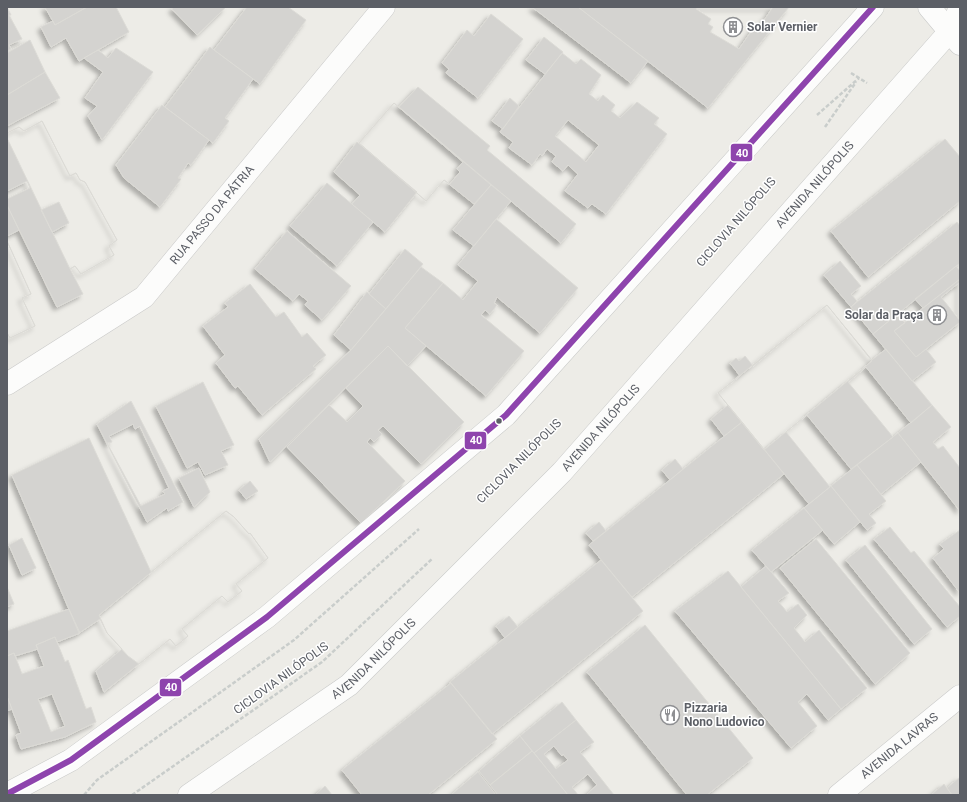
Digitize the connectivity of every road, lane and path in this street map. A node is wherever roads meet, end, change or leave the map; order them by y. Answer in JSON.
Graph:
{"nodes":[{"id":1,"x":384,"y":7,"type":"edge"},
{"id":2,"x":873,"y":7,"type":"edge"},
{"id":3,"x":929,"y":7,"type":"edge"},
{"id":4,"x":960,"y":8,"type":"edge"},
{"id":5,"x":957,"y":34,"type":"edge"},
{"id":6,"x":859,"y":78,"type":"dead end"},
{"id":7,"x":823,"y":129,"type":"dead end"},
{"id":8,"x":7,"y":384,"type":"edge"},
{"id":9,"x":436,"y":555,"type":"dead end"},
{"id":10,"x":960,"y":696,"type":"edge"},
{"id":11,"x":7,"y":794,"type":"edge"},
{"id":12,"x":132,"y":795,"type":"edge"},
{"id":13,"x":189,"y":795,"type":"edge"},
{"id":14,"x":839,"y":795,"type":"edge"}],
"edges":[{"from":1,"to":8,"type":"main road","name":"RUA PASSO DA PÁTRIA"},
{"from":2,"to":11,"type":"main road"},
{"from":3,"to":5,"type":"main road"},
{"from":4,"to":5,"type":"main road","name":"AVENIDA NILÓPOLIS"},
{"from":5,"to":13,"type":"main road","name":"AVENIDA NILÓPOLIS"},
{"from":6,"to":7,"type":"path"},
{"from":9,"to":12,"type":"path","name":"CICLOVIA NILÓPOLIS"},
{"from":10,"to":14,"type":"main road","name":"AVENIDA LAVRAS"}]}
